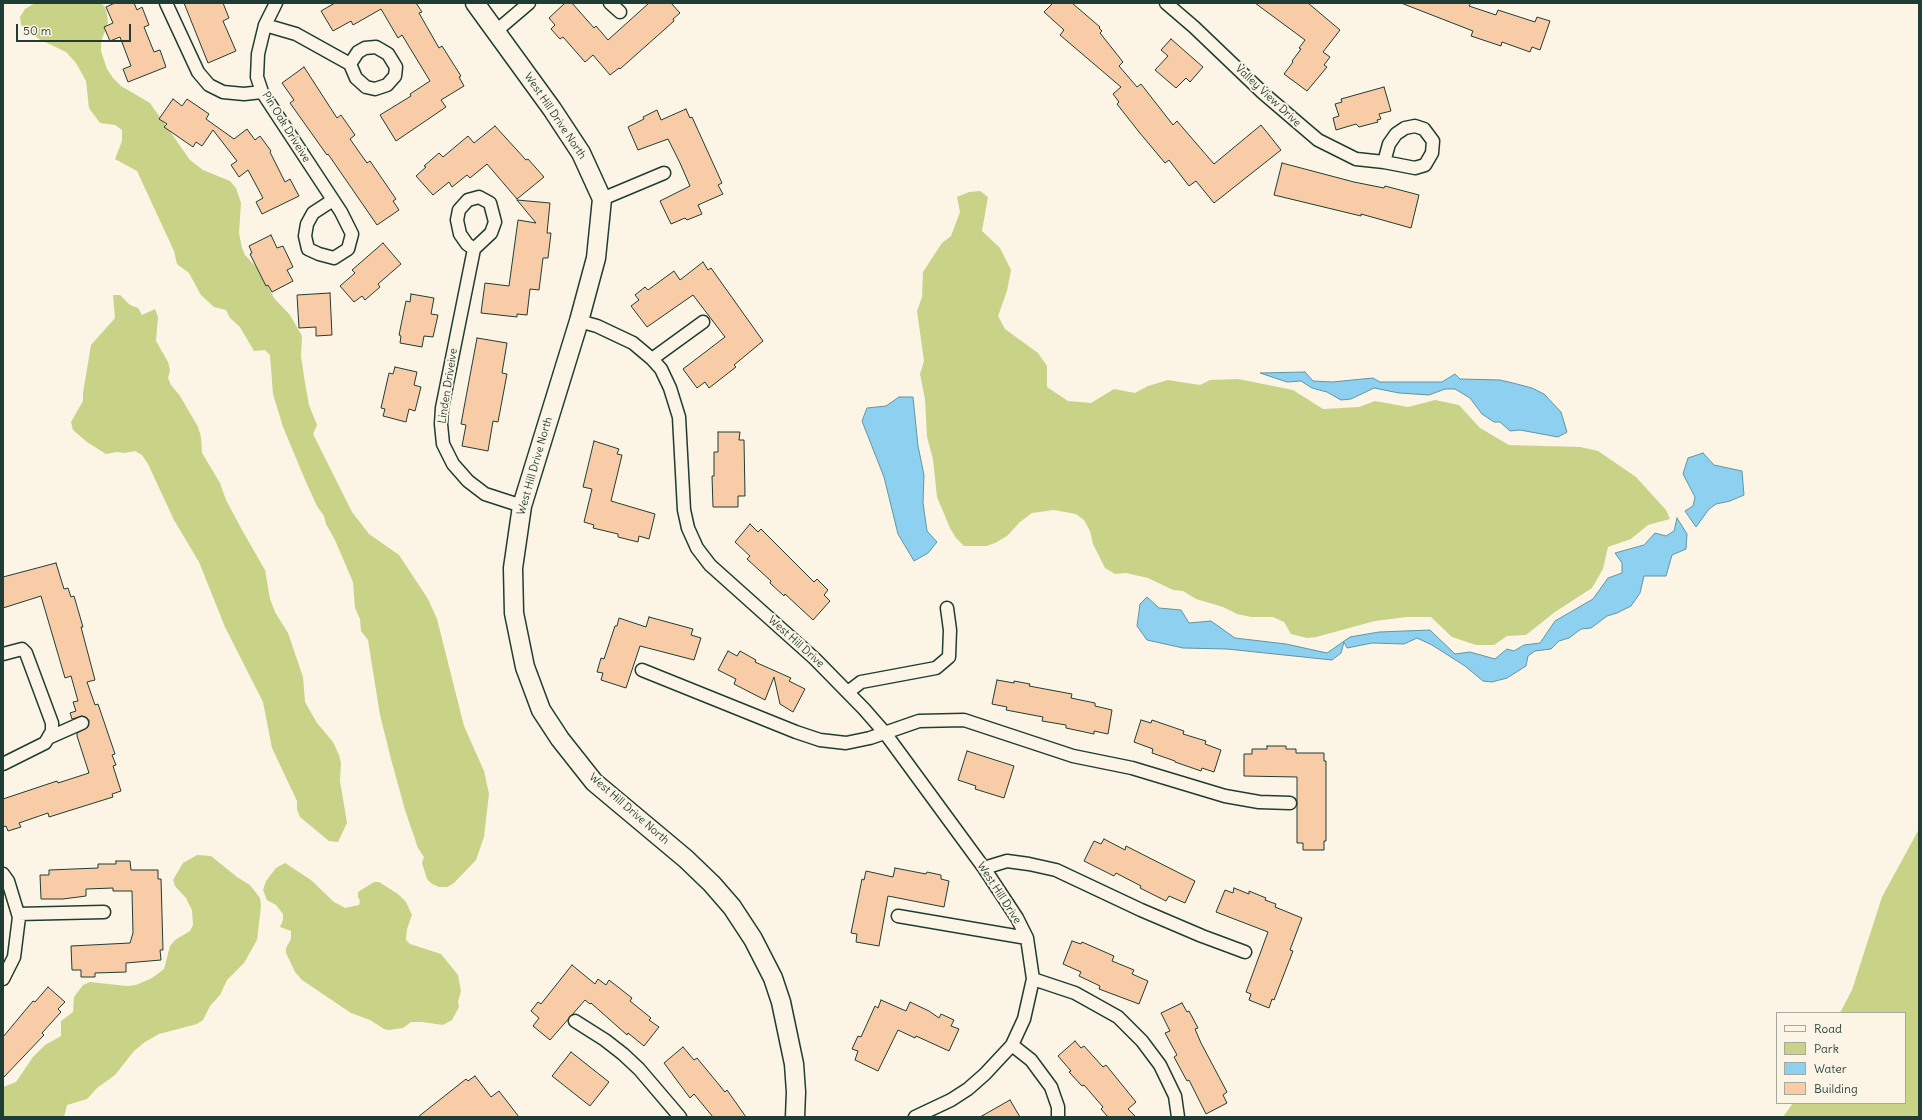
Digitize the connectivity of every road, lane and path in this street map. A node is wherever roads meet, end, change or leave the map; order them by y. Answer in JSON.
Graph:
{"nodes":[{"id":1,"x":166,"y":3,"type":"edge"},
{"id":2,"x":276,"y":3,"type":"edge"},
{"id":3,"x":475,"y":3,"type":"edge"},
{"id":4,"x":529,"y":3,"type":"edge"},
{"id":5,"x":610,"y":3,"type":"edge"},
{"id":6,"x":1166,"y":3,"type":"edge"},
{"id":7,"x":620,"y":12,"type":"dead end"},
{"id":8,"x":264,"y":25,"type":"junction"},
{"id":9,"x":495,"y":32,"type":"junction"},
{"id":10,"x":350,"y":64,"type":"dead end"},
{"id":11,"x":262,"y":92,"type":"junction"},
{"id":12,"x":1384,"y":162,"type":"dead end"},
{"id":13,"x":664,"y":174,"type":"dead end"},
{"id":14,"x":602,"y":199,"type":"junction"},
{"id":15,"x":333,"y":200,"type":"junction"},
{"id":16,"x":474,"y":249,"type":"dead end"},
{"id":17,"x":579,"y":321,"type":"junction"},
{"id":18,"x":703,"y":322,"type":"dead end"},
{"id":19,"x":652,"y":359,"type":"junction"},
{"id":20,"x":522,"y":506,"type":"junction"},
{"id":21,"x":947,"y":608,"type":"dead end"},
{"id":22,"x":3,"y":654,"type":"edge"},
{"id":23,"x":642,"y":670,"type":"dead end"},
{"id":24,"x":848,"y":692,"type":"junction"},
{"id":25,"x":82,"y":723,"type":"dead end"},
{"id":26,"x":885,"y":733,"type":"junction"},
{"id":27,"x":48,"y":738,"type":"junction"},
{"id":28,"x":3,"y":764,"type":"edge"},
{"id":29,"x":1290,"y":803,"type":"dead end"},
{"id":30,"x":984,"y":868,"type":"junction"},
{"id":31,"x":3,"y":874,"type":"edge"},
{"id":32,"x":104,"y":912,"type":"dead end"},
{"id":33,"x":18,"y":914,"type":"junction"},
{"id":34,"x":898,"y":916,"type":"dead end"},
{"id":35,"x":1027,"y":938,"type":"junction"},
{"id":36,"x":1245,"y":952,"type":"dead end"},
{"id":37,"x":3,"y":979,"type":"edge"},
{"id":38,"x":1033,"y":979,"type":"junction"},
{"id":39,"x":575,"y":1021,"type":"dead end"},
{"id":40,"x":1012,"y":1045,"type":"junction"},
{"id":41,"x":680,"y":1117,"type":"edge"},
{"id":42,"x":795,"y":1117,"type":"edge"},
{"id":43,"x":915,"y":1117,"type":"edge"},
{"id":44,"x":1058,"y":1117,"type":"edge"},
{"id":45,"x":1178,"y":1117,"type":"edge"}],
"edges":[{"from":1,"to":11,"type":"street"},
{"from":2,"to":8,"type":"street","name":"Pin Oak Driveive"},
{"from":3,"to":9,"type":"street","name":"West Hill Drive North"},
{"from":4,"to":9,"type":"street"},
{"from":5,"to":7,"type":"street"},
{"from":6,"to":12,"type":"street","name":"Valley View Drive"},
{"from":8,"to":10,"type":"street"},
{"from":8,"to":11,"type":"street","name":"Pin Oak Driveive"},
{"from":9,"to":14,"type":"street","name":"West Hill Drive North"},
{"from":11,"to":15,"type":"street","name":"Pin Oak Driveive"},
{"from":13,"to":14,"type":"street"},
{"from":14,"to":17,"type":"street","name":"West Hill Drive North"},
{"from":15,"to":15,"type":"street","name":"Pin Oak Driveive"},
{"from":16,"to":20,"type":"street","name":"Linden Driveive"},
{"from":17,"to":19,"type":"street","name":"West Hill Drive"},
{"from":17,"to":20,"type":"street","name":"West Hill Drive North"},
{"from":18,"to":19,"type":"street"},
{"from":19,"to":24,"type":"street","name":"West Hill Drive"},
{"from":20,"to":42,"type":"street","name":"West Hill Drive North"},
{"from":21,"to":24,"type":"street"},
{"from":22,"to":27,"type":"street"},
{"from":23,"to":26,"type":"street"},
{"from":24,"to":26,"type":"street","name":"West Hill Drive"},
{"from":25,"to":27,"type":"street"},
{"from":26,"to":29,"type":"street"},
{"from":26,"to":30,"type":"street","name":"West Hill Drive"},
{"from":27,"to":28,"type":"street"},
{"from":30,"to":35,"type":"street","name":"West Hill Drive"},
{"from":30,"to":36,"type":"street"},
{"from":31,"to":33,"type":"street"},
{"from":32,"to":33,"type":"street"},
{"from":33,"to":37,"type":"street"},
{"from":34,"to":35,"type":"street"},
{"from":35,"to":38,"type":"street","name":"West Hill Drive"},
{"from":38,"to":40,"type":"street","name":"West Hill Drive"},
{"from":38,"to":45,"type":"street"},
{"from":39,"to":41,"type":"street"},
{"from":40,"to":43,"type":"street","name":"West Hill Drive"},
{"from":40,"to":44,"type":"street"}]}
